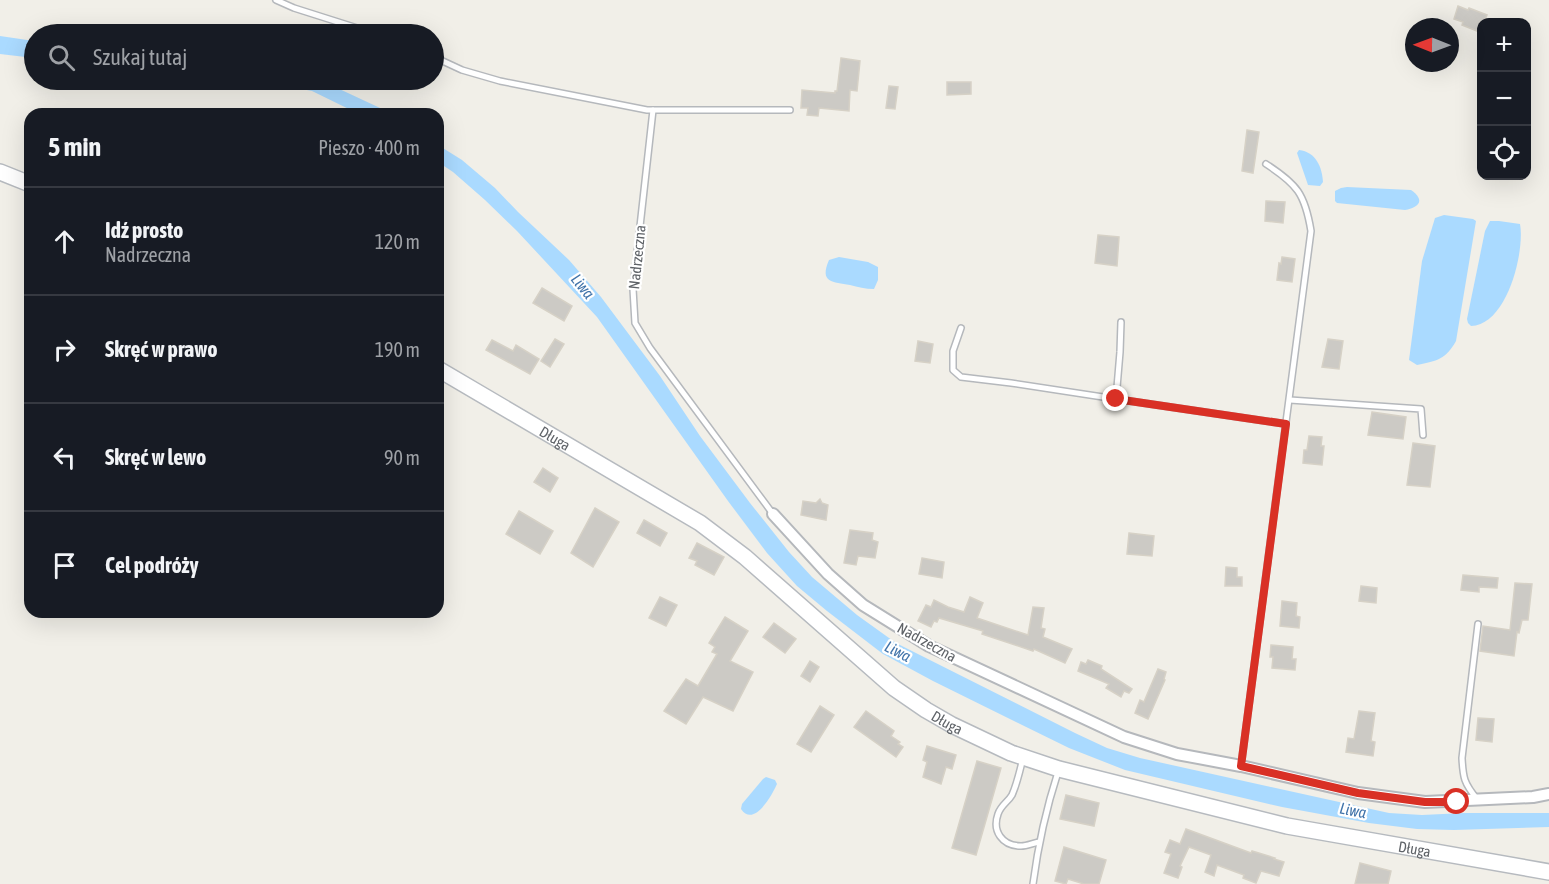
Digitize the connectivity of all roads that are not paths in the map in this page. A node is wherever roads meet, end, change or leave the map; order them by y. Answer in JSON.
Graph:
{"nodes":[{"id":1,"x":276,"y":0,"type":"edge"},
{"id":2,"x":344,"y":24,"type":"edge"},
{"id":3,"x":444,"y":62,"type":"edge"},
{"id":4,"x":653,"y":110,"type":"junction"},
{"id":5,"x":790,"y":110,"type":"dead end"},
{"id":6,"x":1266,"y":164,"type":"dead end"},
{"id":7,"x":0,"y":172,"type":"edge"},
{"id":8,"x":24,"y":182,"type":"edge"},
{"id":9,"x":1121,"y":322,"type":"dead end"},
{"id":10,"x":962,"y":328,"type":"dead end"},
{"id":11,"x":444,"y":373,"type":"edge"},
{"id":12,"x":1116,"y":399,"type":"junction"},
{"id":13,"x":1290,"y":400,"type":"junction"},
{"id":14,"x":1286,"y":424,"type":"junction"},
{"id":15,"x":1423,"y":435,"type":"dead end"},
{"id":16,"x":773,"y":514,"type":"joint"},
{"id":17,"x":1478,"y":624,"type":"dead end"},
{"id":18,"x":1024,"y":757,"type":"junction"},
{"id":19,"x":1241,"y":766,"type":"junction"},
{"id":20,"x":1059,"y":769,"type":"junction"},
{"id":21,"x":1549,"y":794,"type":"edge"},
{"id":22,"x":1478,"y":800,"type":"junction"},
{"id":23,"x":1039,"y":842,"type":"junction"},
{"id":24,"x":1549,"y":872,"type":"edge"},
{"id":25,"x":1033,"y":884,"type":"edge"}],
"edges":[{"from":1,"to":2,"type":"lane"},
{"from":3,"to":4,"type":"lane"},
{"from":4,"to":5,"type":"lane"},
{"from":4,"to":16,"type":"lane","name":"Nadrzeczna"},
{"from":6,"to":13,"type":"lane"},
{"from":7,"to":8,"type":"street"},
{"from":9,"to":12,"type":"lane"},
{"from":10,"to":12,"type":"lane"},
{"from":11,"to":18,"type":"street","name":"Długa"},
{"from":12,"to":14,"type":"lane"},
{"from":13,"to":14,"type":"lane"},
{"from":13,"to":15,"type":"lane"},
{"from":14,"to":19,"type":"lane"},
{"from":16,"to":19,"type":"street","name":"Nadrzeczna"},
{"from":17,"to":22,"type":"lane"},
{"from":18,"to":20,"type":"street","name":"Długa"},
{"from":18,"to":23,"type":"lane"},
{"from":19,"to":22,"type":"street","name":"Nadrzeczna"},
{"from":20,"to":23,"type":"lane"},
{"from":20,"to":24,"type":"street","name":"Długa"},
{"from":21,"to":22,"type":"street","name":"Nadrzeczna"},
{"from":23,"to":25,"type":"lane"}]}
